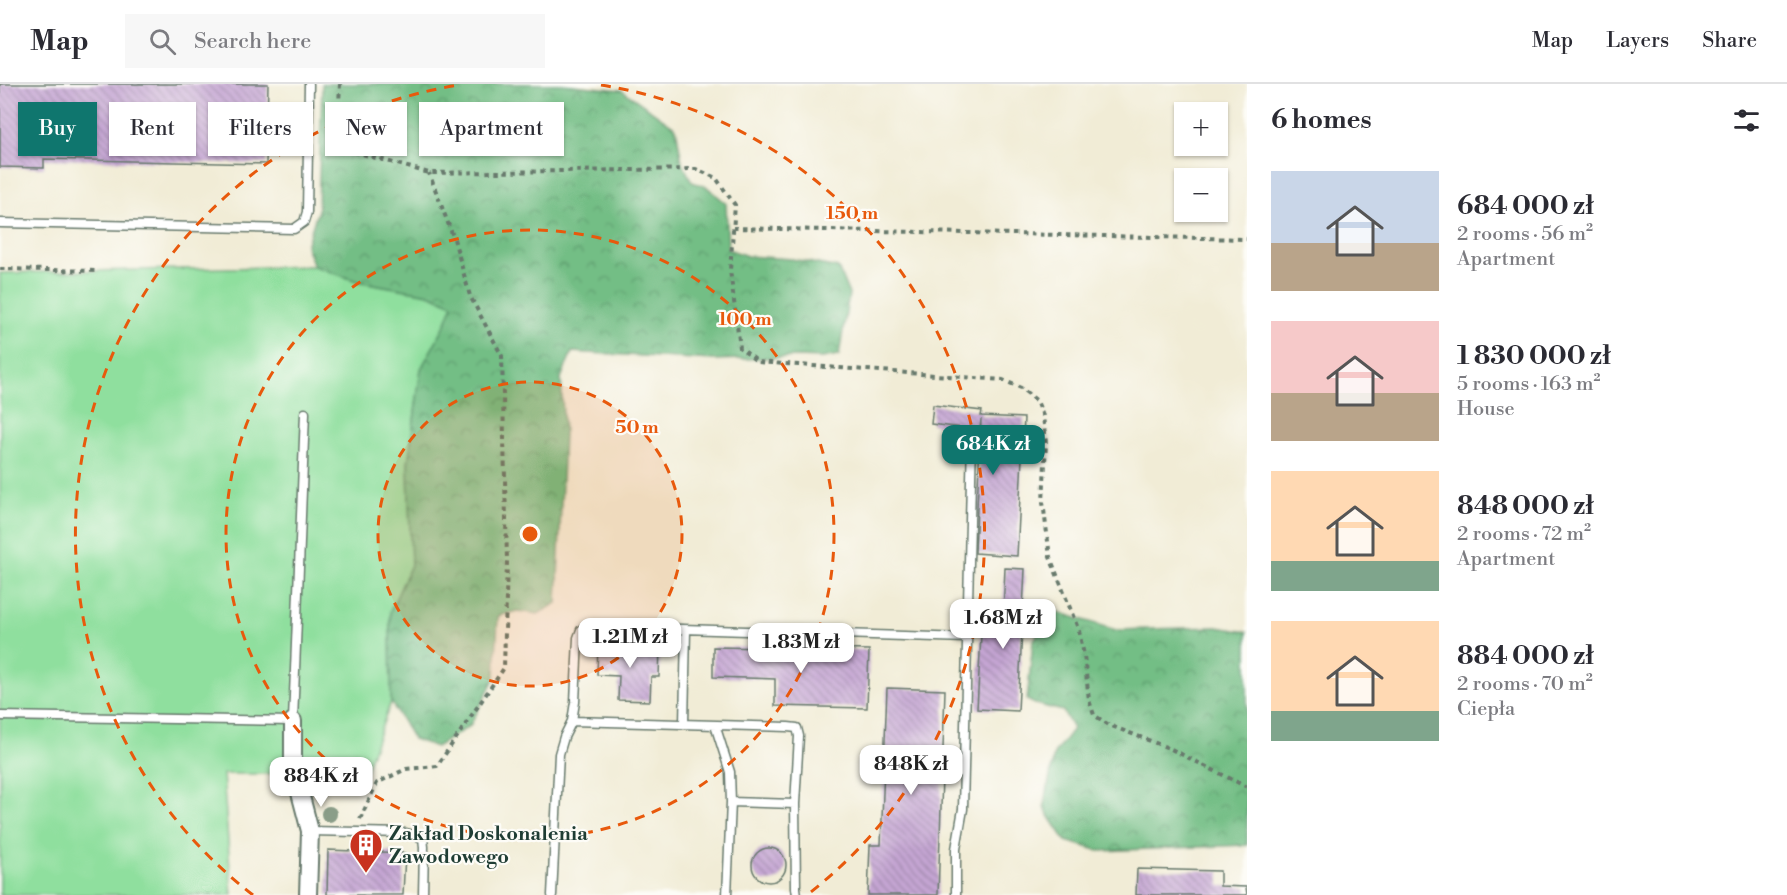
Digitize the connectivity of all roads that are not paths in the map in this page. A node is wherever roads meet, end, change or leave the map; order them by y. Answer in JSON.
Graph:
{"nodes":[{"id":1,"x":309,"y":84,"type":"edge"},
{"id":2,"x":0,"y":224,"type":"edge"},
{"id":3,"x":305,"y":413,"type":"dead end"},
{"id":4,"x":972,"y":439,"type":"dead end"},
{"id":5,"x":686,"y":630,"type":"junction"},
{"id":6,"x":967,"y":638,"type":"junction"},
{"id":7,"x":0,"y":716,"type":"edge"},
{"id":8,"x":293,"y":721,"type":"junction"},
{"id":9,"x":572,"y":721,"type":"junction"},
{"id":10,"x":684,"y":724,"type":"junction"},
{"id":11,"x":715,"y":725,"type":"junction"},
{"id":12,"x":731,"y":802,"type":"junction"},
{"id":13,"x":795,"y":804,"type":"junction"},
{"id":14,"x":309,"y":831,"type":"junction"},
{"id":15,"x":309,"y":895,"type":"edge"},
{"id":16,"x":423,"y":895,"type":"edge"},
{"id":17,"x":552,"y":895,"type":"edge"},
{"id":18,"x":727,"y":895,"type":"edge"},
{"id":19,"x":797,"y":895,"type":"edge"},
{"id":20,"x":956,"y":895,"type":"edge"}],
"edges":[{"from":1,"to":2,"type":"lane"},
{"from":3,"to":8,"type":"lane"},
{"from":4,"to":6,"type":"lane"},
{"from":5,"to":6,"type":"lane"},
{"from":5,"to":9,"type":"lane"},
{"from":5,"to":10,"type":"lane"},
{"from":6,"to":20,"type":"lane"},
{"from":7,"to":8,"type":"lane"},
{"from":8,"to":14,"type":"street"},
{"from":9,"to":10,"type":"lane"},
{"from":9,"to":17,"type":"lane"},
{"from":10,"to":11,"type":"lane"},
{"from":11,"to":12,"type":"lane"},
{"from":11,"to":13,"type":"lane"},
{"from":12,"to":13,"type":"lane"},
{"from":12,"to":18,"type":"lane"},
{"from":13,"to":19,"type":"lane"},
{"from":14,"to":15,"type":"street"},
{"from":14,"to":16,"type":"lane"}]}
